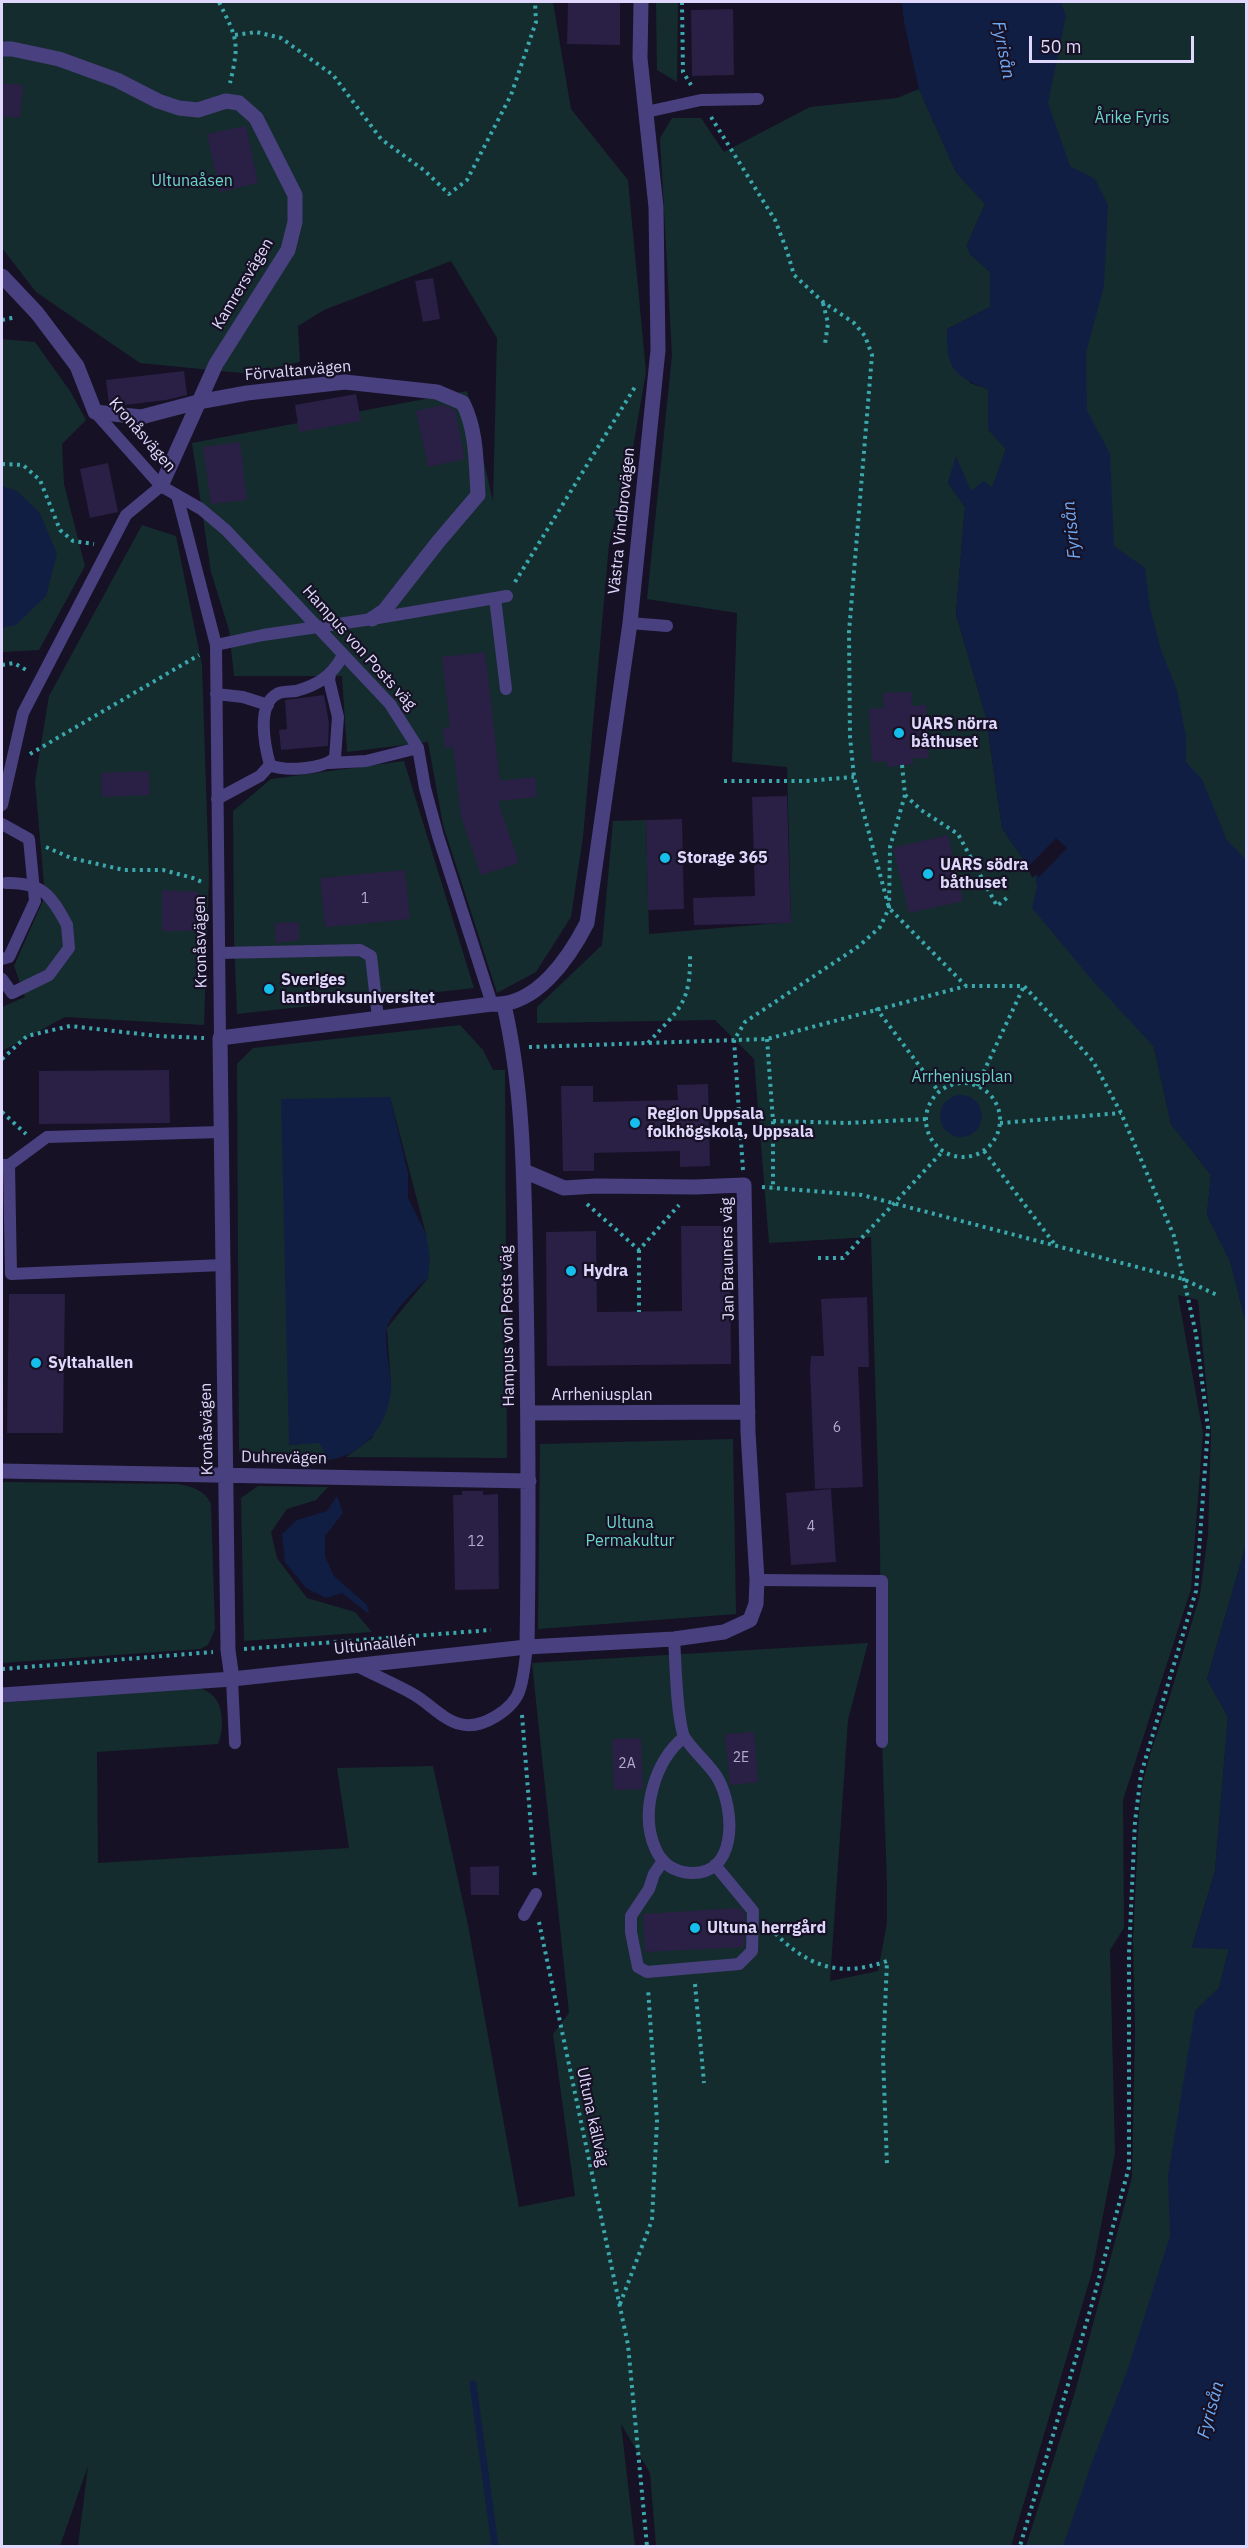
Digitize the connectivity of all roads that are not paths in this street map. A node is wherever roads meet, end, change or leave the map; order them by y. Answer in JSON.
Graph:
{"nodes":[{"id":1,"x":641,"y":2,"type":"edge"},
{"id":2,"x":2,"y":49,"type":"edge"},
{"id":3,"x":758,"y":99,"type":"dead end"},
{"id":4,"x":645,"y":112,"type":"junction"},
{"id":5,"x":2,"y":276,"type":"edge"},
{"id":6,"x":198,"y":402,"type":"junction"},
{"id":7,"x":95,"y":412,"type":"junction"},
{"id":8,"x":161,"y":486,"type":"junction"},
{"id":9,"x":177,"y":495,"type":"junction"},
{"id":10,"x":372,"y":619,"type":"junction"},
{"id":11,"x":630,"y":623,"type":"junction"},
{"id":12,"x":667,"y":626,"type":"dead end"},
{"id":13,"x":317,"y":628,"type":"junction"},
{"id":14,"x":216,"y":645,"type":"junction"},
{"id":15,"x":342,"y":655,"type":"junction"},
{"id":16,"x":330,"y":674,"type":"junction"},
{"id":17,"x":506,"y":689,"type":"dead end"},
{"id":18,"x":216,"y":694,"type":"junction"},
{"id":19,"x":268,"y":705,"type":"junction"},
{"id":20,"x":418,"y":748,"type":"junction"},
{"id":21,"x":329,"y":763,"type":"junction"},
{"id":22,"x":270,"y":765,"type":"junction"},
{"id":23,"x":217,"y":799,"type":"junction"},
{"id":24,"x":2,"y":806,"type":"edge"},
{"id":25,"x":2,"y":824,"type":"edge"},
{"id":26,"x":6,"y":883,"type":"dead end"},
{"id":27,"x":219,"y":953,"type":"junction"},
{"id":28,"x":2,"y":959,"type":"edge"},
{"id":29,"x":2,"y":979,"type":"edge"},
{"id":30,"x":498,"y":1005,"type":"junction"},
{"id":31,"x":378,"y":1018,"type":"junction"},
{"id":32,"x":220,"y":1038,"type":"junction"},
{"id":33,"x":221,"y":1132,"type":"junction"},
{"id":34,"x":5,"y":1165,"type":"edge"},
{"id":35,"x":524,"y":1171,"type":"junction"},
{"id":36,"x":223,"y":1265,"type":"junction"},
{"id":37,"x":748,"y":1412,"type":"junction"},
{"id":38,"x":528,"y":1413,"type":"junction"},
{"id":39,"x":2,"y":1471,"type":"edge"},
{"id":40,"x":226,"y":1475,"type":"junction"},
{"id":41,"x":529,"y":1481,"type":"junction"},
{"id":42,"x":757,"y":1580,"type":"junction"},
{"id":43,"x":750,"y":1620,"type":"joint"},
{"id":44,"x":674,"y":1638,"type":"junction"},
{"id":45,"x":527,"y":1647,"type":"junction"},
{"id":46,"x":354,"y":1665,"type":"junction"},
{"id":47,"x":232,"y":1679,"type":"junction"},
{"id":48,"x":2,"y":1695,"type":"edge"},
{"id":49,"x":684,"y":1737,"type":"junction"},
{"id":50,"x":882,"y":1742,"type":"dead end"},
{"id":51,"x":235,"y":1743,"type":"dead end"},
{"id":52,"x":663,"y":1861,"type":"junction"},
{"id":53,"x":715,"y":1865,"type":"junction"},
{"id":54,"x":537,"y":1894,"type":"road end"},
{"id":55,"x":524,"y":1915,"type":"dead end"}],
"edges":[{"from":1,"to":4,"type":"street","name":"Västra Vindbrovägen"},
{"from":2,"to":6,"type":"street","name":"Kamrersvägen"},
{"from":3,"to":4,"type":"lane"},
{"from":4,"to":11,"type":"street","name":"Västra Vindbrovägen"},
{"from":5,"to":7,"type":"street","name":"Kronåsvägen"},
{"from":6,"to":7,"type":"street","name":"Förvaltarvägen"},
{"from":6,"to":8,"type":"street","name":"Kamrersvägen"},
{"from":6,"to":10,"type":"street","name":"Förvaltarvägen"},
{"from":7,"to":8,"type":"lane","name":"Kronåsvägen"},
{"from":8,"to":9,"type":"lane","name":"Kronåsvägen"},
{"from":8,"to":24,"type":"lane"},
{"from":9,"to":13,"type":"lane","name":"Hampus von Posts väg"},
{"from":9,"to":14,"type":"lane","name":"Kronåsvägen"},
{"from":10,"to":13,"type":"lane"},
{"from":10,"to":17,"type":"lane"},
{"from":11,"to":12,"type":"lane"},
{"from":11,"to":30,"type":"street","name":"Västra Vindbrovägen"},
{"from":13,"to":14,"type":"lane"},
{"from":13,"to":15,"type":"lane","name":"Hampus von Posts väg"},
{"from":14,"to":18,"type":"lane","name":"Kronåsvägen"},
{"from":15,"to":16,"type":"lane"},
{"from":15,"to":20,"type":"lane","name":"Hampus von Posts väg"},
{"from":16,"to":19,"type":"lane"},
{"from":16,"to":21,"type":"lane"},
{"from":18,"to":19,"type":"lane"},
{"from":18,"to":23,"type":"lane","name":"Kronåsvägen"},
{"from":19,"to":22,"type":"lane"},
{"from":20,"to":21,"type":"lane"},
{"from":20,"to":30,"type":"lane","name":"Hampus von Posts väg"},
{"from":21,"to":22,"type":"lane"},
{"from":22,"to":23,"type":"lane"},
{"from":23,"to":27,"type":"lane","name":"Kronåsvägen"},
{"from":25,"to":28,"type":"lane"},
{"from":26,"to":29,"type":"lane","bridge":true},
{"from":27,"to":31,"type":"lane"},
{"from":27,"to":32,"type":"lane","name":"Kronåsvägen"},
{"from":30,"to":31,"type":"street"},
{"from":30,"to":35,"type":"street","name":"Hampus von Posts väg"},
{"from":31,"to":32,"type":"street"},
{"from":32,"to":33,"type":"street","name":"Kronåsvägen"},
{"from":33,"to":34,"type":"lane"},
{"from":33,"to":36,"type":"street","name":"Kronåsvägen"},
{"from":34,"to":36,"type":"lane"},
{"from":35,"to":37,"type":"street","name":"Jan Brauners väg"},
{"from":35,"to":38,"type":"street","name":"Hampus von Posts väg"},
{"from":36,"to":40,"type":"street","name":"Kronåsvägen"},
{"from":37,"to":38,"type":"street","name":"Arrheniusplan"},
{"from":37,"to":42,"type":"street","name":"Jan Brauners väg"},
{"from":38,"to":41,"type":"street","name":"Hampus von Posts väg"},
{"from":39,"to":40,"type":"street","name":"Duhrevägen"},
{"from":40,"to":41,"type":"street","name":"Duhrevägen"},
{"from":40,"to":47,"type":"street","name":"Kronåsvägen"},
{"from":41,"to":45,"type":"street","name":"Hampus von Posts väg"},
{"from":42,"to":43,"type":"street","name":"Jan Brauners väg"},
{"from":42,"to":50,"type":"lane"},
{"from":43,"to":44,"type":"street","name":"Ultunaallén"},
{"from":44,"to":45,"type":"street","name":"Ultunaallén"},
{"from":44,"to":49,"type":"lane"},
{"from":45,"to":46,"type":"street","name":"Ultunaallén"},
{"from":45,"to":46,"type":"lane"},
{"from":46,"to":47,"type":"street","name":"Ultunaallén"},
{"from":47,"to":48,"type":"street","name":"Ultunaallén"},
{"from":47,"to":51,"type":"lane"},
{"from":49,"to":52,"type":"lane"},
{"from":49,"to":53,"type":"lane"},
{"from":52,"to":53,"type":"lane"},
{"from":52,"to":53,"type":"lane"},
{"from":54,"to":55,"type":"lane"}]}
